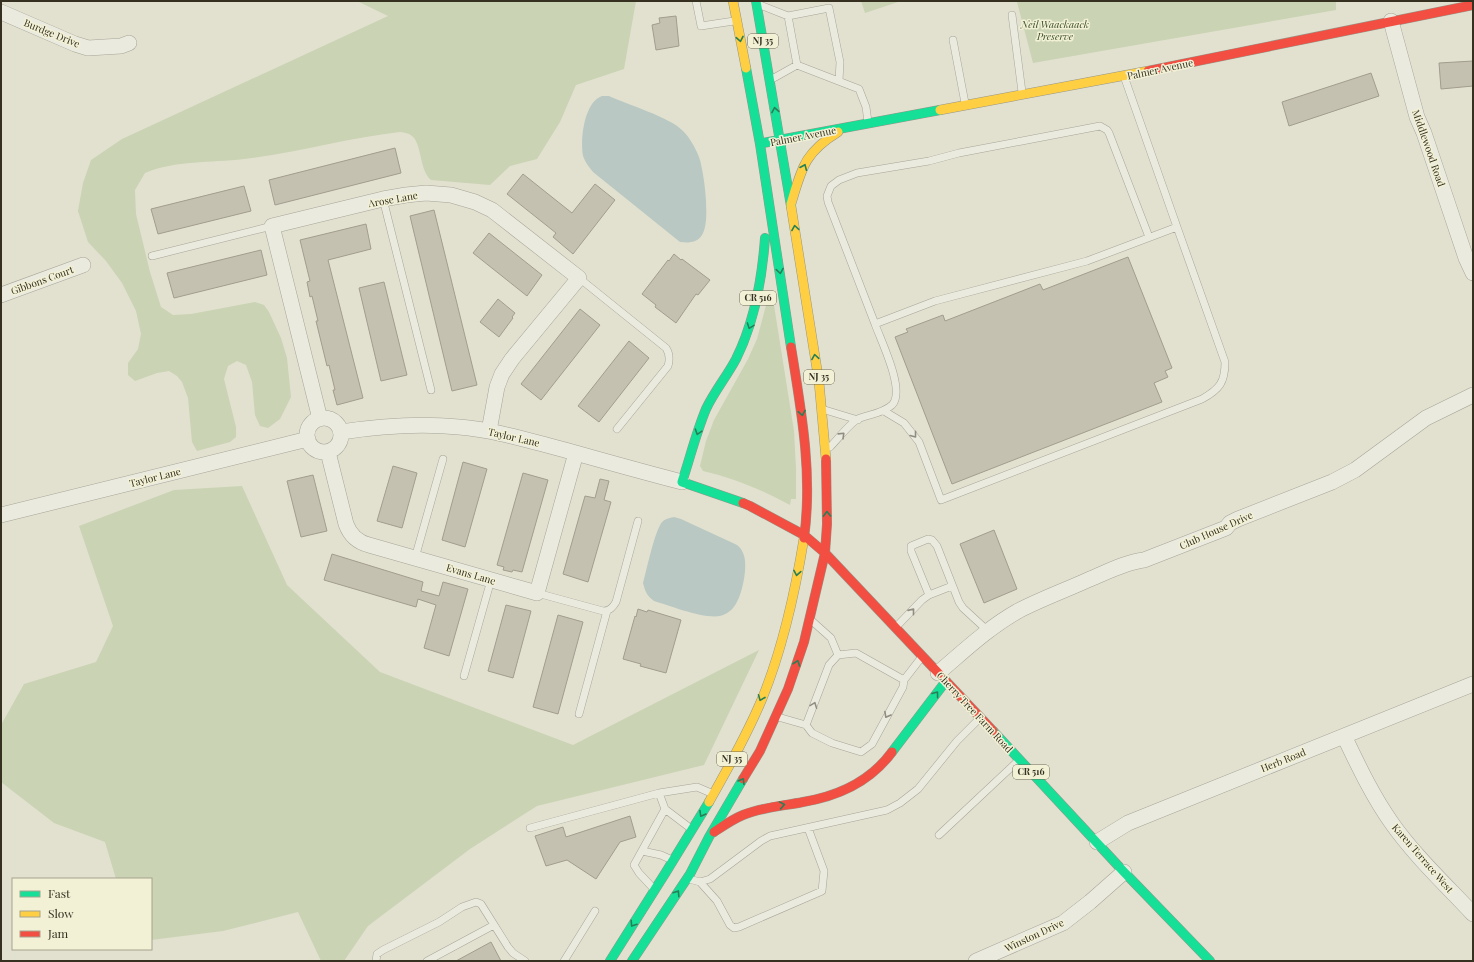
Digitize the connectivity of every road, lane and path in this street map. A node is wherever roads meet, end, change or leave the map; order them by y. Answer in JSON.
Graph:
{"nodes":[{"id":1,"x":696,"y":1,"type":"edge"},
{"id":2,"x":733,"y":1,"type":"edge"},
{"id":3,"x":756,"y":2,"type":"edge"},
{"id":4,"x":1473,"y":5,"type":"edge"},
{"id":5,"x":1,"y":12,"type":"edge"},
{"id":6,"x":1012,"y":15,"type":"dead end"},
{"id":7,"x":788,"y":16,"type":"junction"},
{"id":8,"x":737,"y":21,"type":"junction"},
{"id":9,"x":1391,"y":21,"type":"junction"},
{"id":10,"x":953,"y":40,"type":"dead end"},
{"id":11,"x":129,"y":43,"type":"dead end"},
{"id":12,"x":797,"y":65,"type":"junction"},
{"id":13,"x":1124,"y":77,"type":"junction"},
{"id":14,"x":770,"y":80,"type":"junction"},
{"id":15,"x":839,"y":81,"type":"junction"},
{"id":16,"x":1023,"y":95,"type":"junction"},
{"id":17,"x":966,"y":105,"type":"junction"},
{"id":18,"x":868,"y":123,"type":"junction"},
{"id":19,"x":845,"y":128,"type":"junction"},
{"id":20,"x":780,"y":140,"type":"junction"},
{"id":21,"x":760,"y":144,"type":"junction"},
{"id":22,"x":767,"y":191,"type":"junction"},
{"id":23,"x":383,"y":199,"type":"junction"},
{"id":24,"x":791,"y":204,"type":"junction"},
{"id":25,"x":272,"y":226,"type":"junction"},
{"id":26,"x":1177,"y":227,"type":"junction"},
{"id":27,"x":1149,"y":237,"type":"junction"},
{"id":28,"x":152,"y":256,"type":"dead end"},
{"id":29,"x":83,"y":266,"type":"dead end"},
{"id":30,"x":1473,"y":273,"type":"edge"},
{"id":31,"x":579,"y":278,"type":"junction"},
{"id":32,"x":1,"y":295,"type":"edge"},
{"id":33,"x":875,"y":324,"type":"junction"},
{"id":34,"x":431,"y":390,"type":"dead end"},
{"id":35,"x":1473,"y":395,"type":"edge"},
{"id":36,"x":822,"y":409,"type":"junction"},
{"id":37,"x":884,"y":411,"type":"junction"},
{"id":38,"x":320,"y":419,"type":"junction"},
{"id":39,"x":858,"y":420,"type":"junction"},
{"id":40,"x":617,"y":429,"type":"dead end"},
{"id":41,"x":489,"y":431,"type":"junction"},
{"id":42,"x":341,"y":432,"type":"junction"},
{"id":43,"x":308,"y":439,"type":"junction"},
{"id":44,"x":826,"y":451,"type":"junction"},
{"id":45,"x":328,"y":452,"type":"junction"},
{"id":46,"x":576,"y":453,"type":"junction"},
{"id":47,"x":443,"y":459,"type":"dead end"},
{"id":48,"x":682,"y":482,"type":"junction"},
{"id":49,"x":1,"y":515,"type":"edge"},
{"id":50,"x":638,"y":521,"type":"dead end"},
{"id":51,"x":804,"y":535,"type":"junction"},
{"id":52,"x":825,"y":553,"type":"junction"},
{"id":53,"x":415,"y":558,"type":"junction"},
{"id":54,"x":491,"y":580,"type":"junction"},
{"id":55,"x":952,"y":586,"type":"junction"},
{"id":56,"x":537,"y":593,"type":"junction"},
{"id":57,"x":929,"y":595,"type":"junction"},
{"id":58,"x":607,"y":611,"type":"junction"},
{"id":59,"x":810,"y":620,"type":"junction"},
{"id":60,"x":896,"y":627,"type":"junction"},
{"id":61,"x":988,"y":631,"type":"junction"},
{"id":62,"x":838,"y":655,"type":"junction"},
{"id":63,"x":923,"y":656,"type":"junction"},
{"id":64,"x":464,"y":676,"type":"dead end"},
{"id":65,"x":942,"y":677,"type":"junction"},
{"id":66,"x":904,"y":680,"type":"junction"},
{"id":67,"x":1473,"y":684,"type":"edge"},
{"id":68,"x":579,"y":714,"type":"dead end"},
{"id":69,"x":775,"y":717,"type":"junction"},
{"id":70,"x":980,"y":718,"type":"junction"},
{"id":71,"x":806,"y":725,"type":"junction"},
{"id":72,"x":1344,"y":736,"type":"junction"},
{"id":73,"x":1020,"y":760,"type":"junction"},
{"id":74,"x":659,"y":793,"type":"junction"},
{"id":75,"x":713,"y":794,"type":"junction"},
{"id":76,"x":665,"y":808,"type":"junction"},
{"id":77,"x":530,"y":828,"type":"dead end"},
{"id":78,"x":808,"y":828,"type":"junction"},
{"id":79,"x":693,"y":830,"type":"junction"},
{"id":80,"x":939,"y":835,"type":"dead end"},
{"id":81,"x":709,"y":837,"type":"junction"},
{"id":82,"x":1097,"y":842,"type":"junction"},
{"id":83,"x":642,"y":851,"type":"junction"},
{"id":84,"x":674,"y":861,"type":"junction"},
{"id":85,"x":1124,"y":872,"type":"junction"},
{"id":86,"x":686,"y":879,"type":"junction"},
{"id":87,"x":700,"y":882,"type":"junction"},
{"id":88,"x":655,"y":890,"type":"junction"},
{"id":89,"x":595,"y":911,"type":"dead end"},
{"id":90,"x":1473,"y":914,"type":"edge"},
{"id":91,"x":494,"y":925,"type":"junction"},
{"id":92,"x":376,"y":961,"type":"edge"},
{"id":93,"x":427,"y":961,"type":"edge"},
{"id":94,"x":525,"y":961,"type":"edge"},
{"id":95,"x":564,"y":961,"type":"edge"},
{"id":96,"x":610,"y":961,"type":"edge"},
{"id":97,"x":632,"y":961,"type":"edge"},
{"id":98,"x":976,"y":961,"type":"edge"},
{"id":99,"x":1210,"y":961,"type":"edge"}],
"edges":[{"from":1,"to":8,"type":"lane"},
{"from":2,"to":8,"type":"main road","number":"NJ 35"},
{"from":3,"to":7,"type":"lane"},
{"from":3,"to":14,"type":"main road","number":"NJ 35"},
{"from":4,"to":9,"type":"main road","name":"Palmer Avenue"},
{"from":5,"to":11,"type":"street","name":"Burdge Drive"},
{"from":6,"to":16,"type":"lane"},
{"from":7,"to":12,"type":"lane"},
{"from":7,"to":15,"type":"lane"},
{"from":8,"to":21,"type":"main road","number":"NJ 35","one_way":true},
{"from":9,"to":13,"type":"main road","name":"Palmer Avenue"},
{"from":9,"to":30,"type":"street","name":"Middlewood Road"},
{"from":10,"to":17,"type":"lane"},
{"from":12,"to":14,"type":"lane"},
{"from":12,"to":15,"type":"lane"},
{"from":13,"to":16,"type":"main road","name":"Palmer Avenue"},
{"from":13,"to":26,"type":"lane"},
{"from":20,"to":14,"type":"main road","number":"NJ 35","one_way":true},
{"from":15,"to":18,"type":"lane"},
{"from":16,"to":17,"type":"main road","name":"Palmer Avenue"},
{"from":17,"to":18,"type":"main road","name":"Palmer Avenue"},
{"from":18,"to":19,"type":"main road","name":"Palmer Avenue"},
{"from":19,"to":20,"type":"main road","name":"Palmer Avenue"},
{"from":24,"to":19,"type":"main road","name":"Palmer Avenue","one_way":true},
{"from":20,"to":21,"type":"main road","name":"Palmer Avenue"},
{"from":20,"to":24,"type":"main road","number":"NJ 35"},
{"from":21,"to":22,"type":"main road","number":"NJ 35"},
{"from":22,"to":48,"type":"main road","number":"CR 516","one_way":true},
{"from":22,"to":51,"type":"main road","number":"NJ 35","one_way":true},
{"from":23,"to":25,"type":"street","name":"Arose Lane"},
{"from":23,"to":31,"type":"street","name":"Arose Lane"},
{"from":23,"to":34,"type":"lane"},
{"from":36,"to":24,"type":"main road","number":"NJ 35","one_way":true},
{"from":25,"to":28,"type":"lane"},
{"from":25,"to":38,"type":"street"},
{"from":26,"to":27,"type":"lane"},
{"from":37,"to":26,"type":"lane","one_way":true},
{"from":27,"to":33,"type":"lane"},
{"from":27,"to":33,"type":"lane"},
{"from":29,"to":32,"type":"street","name":"Gibbons Court"},
{"from":31,"to":40,"type":"lane"},
{"from":31,"to":41,"type":"street"},
{"from":33,"to":37,"type":"lane"},
{"from":35,"to":61,"type":"street","name":"Club House Drive"},
{"from":36,"to":39,"type":"lane"},
{"from":36,"to":44,"type":"main road","number":"NJ 35"},
{"from":37,"to":39,"type":"lane"},
{"from":38,"to":42,"type":"street"},
{"from":38,"to":43,"type":"street"},
{"from":44,"to":39,"type":"lane","one_way":true},
{"from":41,"to":42,"type":"street","name":"Taylor Lane"},
{"from":41,"to":46,"type":"street","name":"Taylor Lane"},
{"from":42,"to":45,"type":"street"},
{"from":43,"to":45,"type":"street"},
{"from":43,"to":49,"type":"street","name":"Taylor Lane"},
{"from":52,"to":44,"type":"main road","number":"NJ 35","one_way":true},
{"from":45,"to":53,"type":"street","name":"Evans Lane"},
{"from":46,"to":48,"type":"street","name":"Taylor Lane"},
{"from":46,"to":56,"type":"street"},
{"from":47,"to":53,"type":"lane"},
{"from":48,"to":51,"type":"main road","number":"CR 516"},
{"from":50,"to":58,"type":"lane"},
{"from":51,"to":52,"type":"main road","name":"Cherry Tree Farm Road","number":"CR 516"},
{"from":51,"to":75,"type":"main road","number":"NJ 35","one_way":true},
{"from":52,"to":59,"type":"main road","number":"NJ 35"},
{"from":52,"to":60,"type":"main road","name":"Cherry Tree Farm Road","number":"CR 516"},
{"from":53,"to":54,"type":"street","name":"Evans Lane"},
{"from":54,"to":56,"type":"street","name":"Evans Lane"},
{"from":54,"to":64,"type":"lane"},
{"from":55,"to":57,"type":"lane"},
{"from":55,"to":57,"type":"lane"},
{"from":55,"to":61,"type":"lane"},
{"from":56,"to":58,"type":"lane"},
{"from":60,"to":57,"type":"lane","one_way":true},
{"from":58,"to":68,"type":"lane"},
{"from":59,"to":62,"type":"lane"},
{"from":69,"to":59,"type":"main road","number":"NJ 35","one_way":true},
{"from":60,"to":63,"type":"main road","name":"Cherry Tree Farm Road","number":"CR 516"},
{"from":61,"to":65,"type":"street","name":"Club House Drive"},
{"from":62,"to":66,"type":"lane"},
{"from":71,"to":62,"type":"lane","one_way":true},
{"from":63,"to":65,"type":"main road","name":"Cherry Tree Farm Road","number":"CR 516"},
{"from":63,"to":66,"type":"lane"},
{"from":65,"to":70,"type":"main road","name":"Cherry Tree Farm Road","number":"CR 516"},
{"from":81,"to":65,"type":"main road","one_way":true},
{"from":66,"to":71,"type":"lane","one_way":true},
{"from":67,"to":72,"type":"street","name":"Herb Road"},
{"from":69,"to":71,"type":"lane"},
{"from":81,"to":69,"type":"main road","number":"NJ 35","one_way":true},
{"from":70,"to":73,"type":"main road","name":"Cherry Tree Farm Road","number":"CR 516"},
{"from":70,"to":78,"type":"lane"},
{"from":72,"to":82,"type":"street","name":"Herb Road"},
{"from":72,"to":90,"type":"street","name":"Karen Terrace West"},
{"from":73,"to":80,"type":"lane"},
{"from":73,"to":82,"type":"main road","name":"Cherry Tree Farm Road","number":"CR 516"},
{"from":74,"to":75,"type":"lane"},
{"from":74,"to":76,"type":"lane"},
{"from":74,"to":77,"type":"lane"},
{"from":75,"to":79,"type":"main road","number":"NJ 35","one_way":true},
{"from":76,"to":79,"type":"lane"},
{"from":76,"to":83,"type":"lane"},
{"from":78,"to":87,"type":"lane"},
{"from":78,"to":87,"type":"lane"},
{"from":79,"to":84,"type":"main road","number":"NJ 35"},
{"from":81,"to":86,"type":"main road","number":"NJ 35"},
{"from":82,"to":85,"type":"main road","name":"Cherry Tree Farm Road","number":"CR 516"},
{"from":83,"to":84,"type":"lane"},
{"from":83,"to":88,"type":"lane"},
{"from":84,"to":88,"type":"main road","number":"NJ 35"},
{"from":85,"to":98,"type":"street","name":"Winston Drive"},
{"from":85,"to":99,"type":"main road","name":"Cherry Tree Farm Road","number":"CR 516"},
{"from":86,"to":87,"type":"lane"},
{"from":97,"to":86,"type":"main road","number":"NJ 35","one_way":true},
{"from":88,"to":96,"type":"main road","number":"NJ 35","one_way":true},
{"from":89,"to":95,"type":"lane"},
{"from":91,"to":92,"type":"lane"},
{"from":91,"to":93,"type":"lane"},
{"from":91,"to":94,"type":"lane"}]}
